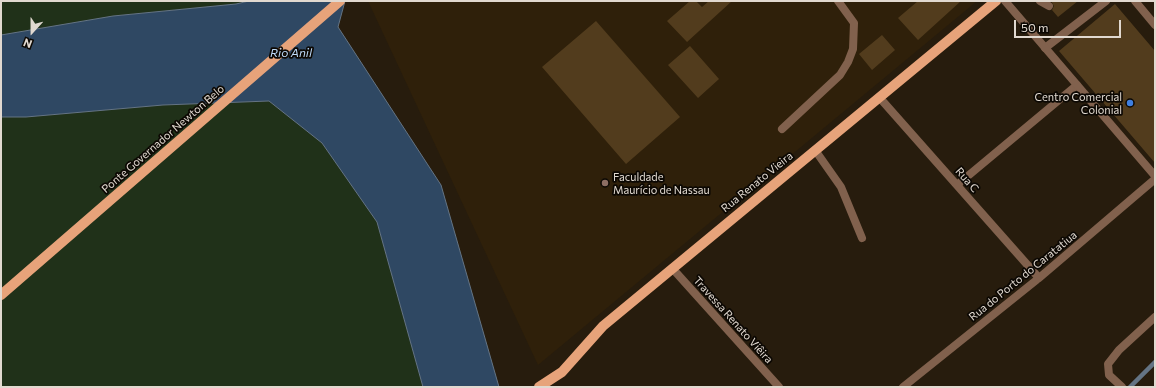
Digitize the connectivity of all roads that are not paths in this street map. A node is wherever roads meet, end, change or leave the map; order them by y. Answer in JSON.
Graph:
{"nodes":[{"id":1,"x":340,"y":1,"type":"edge"},
{"id":2,"x":838,"y":1,"type":"edge"},
{"id":3,"x":996,"y":1,"type":"edge"},
{"id":4,"x":1005,"y":1,"type":"edge"},
{"id":5,"x":1040,"y":1,"type":"edge"},
{"id":6,"x":1106,"y":1,"type":"edge"},
{"id":7,"x":1135,"y":1,"type":"edge"},
{"id":8,"x":1049,"y":6,"type":"dead end"},
{"id":9,"x":1155,"y":25,"type":"edge"},
{"id":10,"x":1044,"y":48,"type":"junction"},
{"id":11,"x":1077,"y":85,"type":"junction"},
{"id":12,"x":879,"y":97,"type":"junction"},
{"id":13,"x":782,"y":129,"type":"dead end"},
{"id":14,"x":815,"y":150,"type":"junction"},
{"id":15,"x":1155,"y":177,"type":"edge"},
{"id":16,"x":957,"y":185,"type":"junction"},
{"id":17,"x":862,"y":238,"type":"dead end"},
{"id":18,"x":672,"y":268,"type":"junction"},
{"id":19,"x":1039,"y":278,"type":"junction"},
{"id":20,"x":1,"y":295,"type":"edge"},
{"id":21,"x":1155,"y":317,"type":"edge"},
{"id":22,"x":1119,"y":385,"type":"edge"},
{"id":23,"x":539,"y":387,"type":"edge"},
{"id":24,"x":779,"y":387,"type":"edge"},
{"id":25,"x":903,"y":387,"type":"edge"}],
"edges":[{"from":1,"to":20,"type":"main road","name":"Ponte Governador Newton Belo"},
{"from":2,"to":13,"type":"street"},
{"from":3,"to":12,"type":"main road","name":"Rua Renato Vieira"},
{"from":4,"to":10,"type":"street"},
{"from":5,"to":8,"type":"street"},
{"from":6,"to":10,"type":"street"},
{"from":7,"to":9,"type":"street"},
{"from":10,"to":11,"type":"street"},
{"from":11,"to":15,"type":"street"},
{"from":11,"to":16,"type":"street"},
{"from":12,"to":14,"type":"main road","name":"Rua Renato Vieira"},
{"from":12,"to":16,"type":"street","name":"Rua C"},
{"from":14,"to":17,"type":"street"},
{"from":14,"to":18,"type":"main road","name":"Rua Renato Vieira"},
{"from":15,"to":19,"type":"street","name":"Rua do Porto do Caratatiua"},
{"from":16,"to":19,"type":"street","name":"Rua C"},
{"from":18,"to":23,"type":"main road","name":"Rua Renato Vieira"},
{"from":18,"to":24,"type":"street","name":"Travessa Renato Viêira"},
{"from":19,"to":25,"type":"street","name":"Rua do Porto do Caratatiua"},
{"from":21,"to":22,"type":"street"}]}
